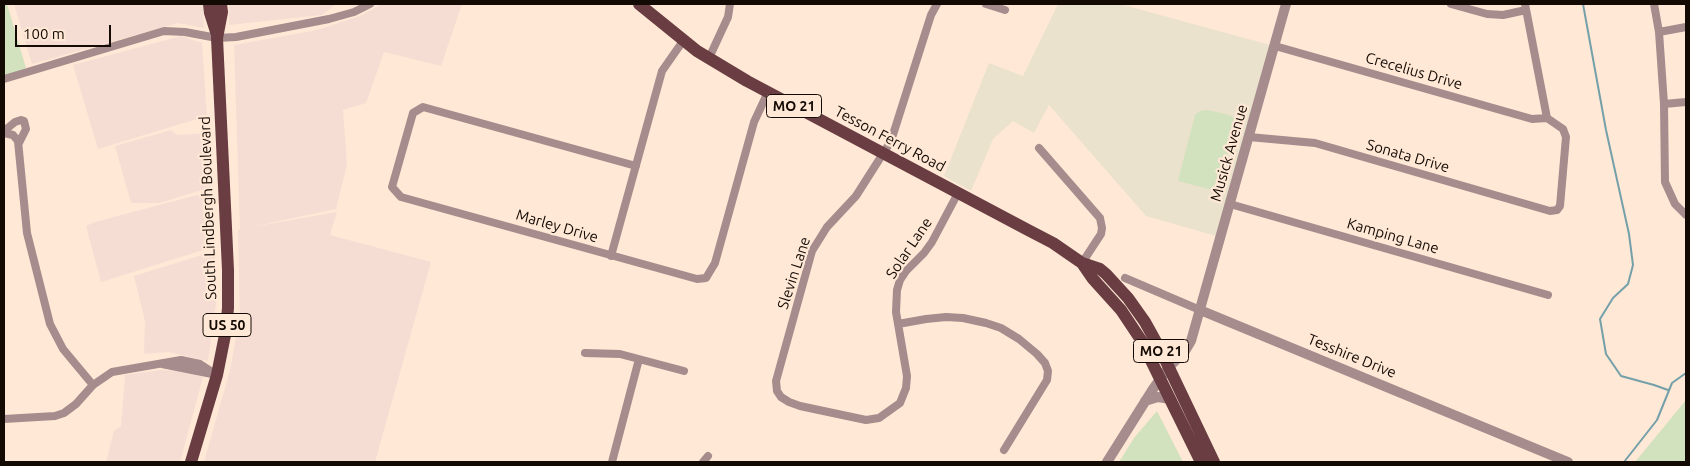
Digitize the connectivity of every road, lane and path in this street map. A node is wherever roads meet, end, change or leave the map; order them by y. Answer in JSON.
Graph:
{"nodes":[{"id":1,"x":210,"y":4,"type":"edge"},
{"id":2,"x":222,"y":4,"type":"edge"},
{"id":3,"x":370,"y":4,"type":"edge"},
{"id":4,"x":638,"y":4,"type":"edge"},
{"id":5,"x":730,"y":4,"type":"edge"},
{"id":6,"x":937,"y":4,"type":"edge"},
{"id":7,"x":986,"y":4,"type":"edge"},
{"id":8,"x":1286,"y":4,"type":"edge"},
{"id":9,"x":1452,"y":4,"type":"edge"},
{"id":10,"x":1654,"y":4,"type":"edge"},
{"id":11,"x":1526,"y":7,"type":"edge"},
{"id":12,"x":1005,"y":10,"type":"dead end"},
{"id":13,"x":1686,"y":27,"type":"edge"},
{"id":14,"x":1659,"y":32,"type":"junction"},
{"id":15,"x":218,"y":38,"type":"junction"},
{"id":16,"x":684,"y":41,"type":"junction"},
{"id":17,"x":1274,"y":46,"type":"junction"},
{"id":18,"x":709,"y":58,"type":"junction"},
{"id":19,"x":4,"y":79,"type":"edge"},
{"id":20,"x":768,"y":92,"type":"junction"},
{"id":21,"x":1686,"y":102,"type":"edge"},
{"id":22,"x":1664,"y":104,"type":"junction"},
{"id":23,"x":1547,"y":118,"type":"junction"},
{"id":24,"x":4,"y":132,"type":"edge"},
{"id":25,"x":1249,"y":137,"type":"junction"},
{"id":26,"x":18,"y":143,"type":"junction"},
{"id":27,"x":1039,"y":148,"type":"dead end"},
{"id":28,"x":883,"y":153,"type":"junction"},
{"id":29,"x":636,"y":166,"type":"junction"},
{"id":30,"x":958,"y":193,"type":"junction"},
{"id":31,"x":1230,"y":204,"type":"junction"},
{"id":32,"x":1686,"y":215,"type":"edge"},
{"id":33,"x":611,"y":256,"type":"junction"},
{"id":34,"x":1082,"y":263,"type":"junction"},
{"id":35,"x":1124,"y":278,"type":"dead end"},
{"id":36,"x":1548,"y":295,"type":"dead end"},
{"id":37,"x":1200,"y":310,"type":"junction"},
{"id":38,"x":898,"y":324,"type":"junction"},
{"id":39,"x":585,"y":352,"type":"dead end"},
{"id":40,"x":639,"y":359,"type":"junction"},
{"id":41,"x":1169,"y":367,"type":"junction"},
{"id":42,"x":684,"y":371,"type":"dead end"},
{"id":43,"x":217,"y":375,"type":"junction"},
{"id":44,"x":1161,"y":378,"type":"junction"},
{"id":45,"x":93,"y":385,"type":"junction"},
{"id":46,"x":1170,"y":399,"type":"junction"},
{"id":47,"x":1145,"y":401,"type":"junction"},
{"id":48,"x":896,"y":407,"type":"joint"},
{"id":49,"x":4,"y":419,"type":"edge"},
{"id":50,"x":1004,"y":450,"type":"dead end"},
{"id":51,"x":191,"y":462,"type":"edge"},
{"id":52,"x":612,"y":462,"type":"edge"},
{"id":53,"x":1107,"y":462,"type":"edge"},
{"id":54,"x":1201,"y":462,"type":"edge"},
{"id":55,"x":1214,"y":462,"type":"edge"},
{"id":56,"x":1568,"y":462,"type":"edge"}],
"edges":[{"from":1,"to":15,"type":"main road","name":"South Lindbergh Boulevard","number":"US 50"},
{"from":2,"to":15,"type":"main road","name":"South Lindbergh Boulevard","number":"US 50"},
{"from":3,"to":15,"type":"street"},
{"from":4,"to":16,"type":"main road","name":"Tesson Ferry Road","number":"MO 21"},
{"from":5,"to":18,"type":"street"},
{"from":6,"to":28,"type":"street","name":"Slevin Lane"},
{"from":7,"to":12,"type":"street"},
{"from":8,"to":17,"type":"street","name":"Musick Avenue"},
{"from":9,"to":11,"type":"street"},
{"from":10,"to":14,"type":"street"},
{"from":11,"to":23,"type":"street"},
{"from":13,"to":14,"type":"street"},
{"from":14,"to":22,"type":"street"},
{"from":15,"to":19,"type":"street"},
{"from":15,"to":43,"type":"main road","name":"South Lindbergh Boulevard","number":"US 50"},
{"from":16,"to":18,"type":"main road","name":"Tesson Ferry Road","number":"MO 21"},
{"from":16,"to":29,"type":"street"},
{"from":17,"to":23,"type":"street","name":"Crecelius Drive"},
{"from":17,"to":25,"type":"street","name":"Musick Avenue"},
{"from":18,"to":20,"type":"main road","name":"Tesson Ferry Road","number":"MO 21"},
{"from":20,"to":28,"type":"main road","name":"Tesson Ferry Road","number":"MO 21"},
{"from":20,"to":33,"type":"street","name":"Marley Drive"},
{"from":21,"to":22,"type":"street"},
{"from":22,"to":32,"type":"street"},
{"from":23,"to":25,"type":"street","name":"Sonata Drive"},
{"from":24,"to":26,"type":"street"},
{"from":24,"to":26,"type":"street"},
{"from":25,"to":31,"type":"street","name":"Musick Avenue"},
{"from":26,"to":45,"type":"street"},
{"from":27,"to":34,"type":"street"},
{"from":28,"to":30,"type":"main road","name":"Tesson Ferry Road","number":"MO 21"},
{"from":28,"to":48,"type":"street","name":"Slevin Lane"},
{"from":29,"to":33,"type":"street"},
{"from":29,"to":33,"type":"street","name":"Marley Drive"},
{"from":30,"to":34,"type":"main road","name":"Tesson Ferry Road","number":"MO 21"},
{"from":30,"to":38,"type":"street","name":"Solar Lane"},
{"from":31,"to":36,"type":"street","name":"Kamping Lane"},
{"from":31,"to":37,"type":"street","name":"Musick Avenue"},
{"from":34,"to":41,"type":"main road","name":"Tesson Ferry Road","number":"MO 21"},
{"from":34,"to":44,"type":"main road","name":"Tesson Ferry Road","number":"MO 21"},
{"from":35,"to":37,"type":"street","name":"Tesshire Drive"},
{"from":37,"to":41,"type":"street","name":"Musick Avenue"},
{"from":37,"to":56,"type":"street","name":"Tesshire Drive"},
{"from":38,"to":48,"type":"street","name":"Solar Lane"},
{"from":38,"to":50,"type":"street"},
{"from":39,"to":40,"type":"street"},
{"from":40,"to":42,"type":"street"},
{"from":40,"to":52,"type":"street"},
{"from":41,"to":44,"type":"street","name":"Musick Avenue"},
{"from":41,"to":55,"type":"main road","name":"Tesson Ferry Road","number":"MO 21"},
{"from":43,"to":45,"type":"street"},
{"from":43,"to":51,"type":"main road","name":"South Lindbergh Boulevard","number":"US 50"},
{"from":44,"to":46,"type":"main road","name":"Tesson Ferry Road","number":"MO 21"},
{"from":44,"to":47,"type":"street","name":"Musick Avenue"},
{"from":45,"to":49,"type":"street"},
{"from":46,"to":47,"type":"street"},
{"from":46,"to":54,"type":"main road","name":"Tesson Ferry Road","number":"MO 21"},
{"from":47,"to":53,"type":"street","name":"Musick Avenue"}]}
